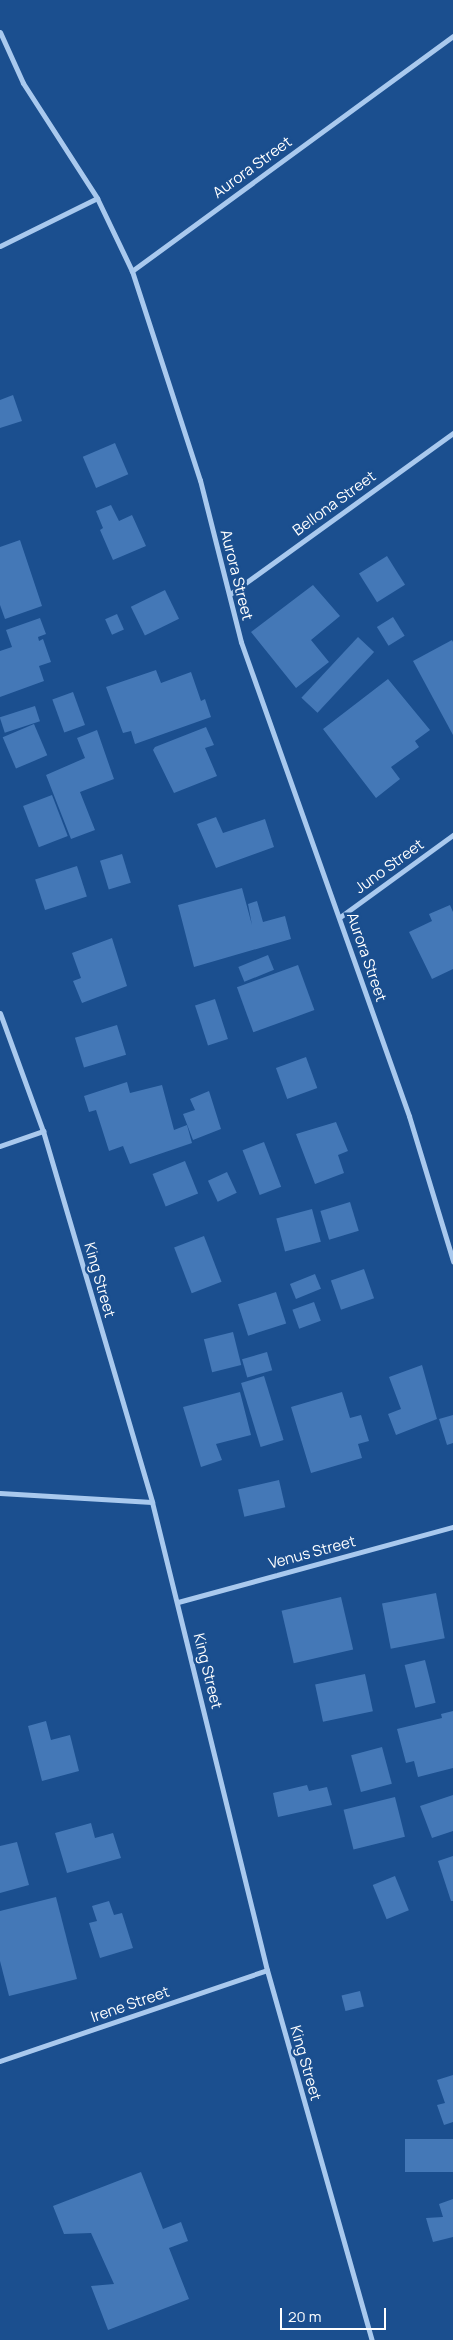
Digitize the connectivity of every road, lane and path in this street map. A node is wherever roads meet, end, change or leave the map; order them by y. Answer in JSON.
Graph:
{"nodes":[{"id":1,"x":0,"y":32,"type":"edge"},
{"id":2,"x":453,"y":36,"type":"edge"},
{"id":3,"x":97,"y":198,"type":"junction"},
{"id":4,"x":0,"y":246,"type":"edge"},
{"id":5,"x":132,"y":271,"type":"junction"},
{"id":6,"x":453,"y":433,"type":"edge"},
{"id":7,"x":230,"y":594,"type":"junction"},
{"id":8,"x":453,"y":835,"type":"edge"},
{"id":9,"x":340,"y":917,"type":"junction"},
{"id":10,"x":0,"y":1013,"type":"edge"},
{"id":11,"x":43,"y":1131,"type":"junction"},
{"id":12,"x":0,"y":1146,"type":"edge"},
{"id":13,"x":453,"y":1261,"type":"edge"},
{"id":14,"x":0,"y":1493,"type":"edge"},
{"id":15,"x":152,"y":1502,"type":"junction"},
{"id":16,"x":453,"y":1527,"type":"edge"},
{"id":17,"x":178,"y":1602,"type":"junction"},
{"id":18,"x":267,"y":1970,"type":"junction"},
{"id":19,"x":0,"y":2061,"type":"edge"},
{"id":20,"x":372,"y":2340,"type":"edge"}],
"edges":[{"from":1,"to":3,"type":"street"},
{"from":2,"to":5,"type":"street","name":"Aurora Street"},
{"from":3,"to":4,"type":"street"},
{"from":3,"to":5,"type":"street"},
{"from":5,"to":7,"type":"street","name":"Aurora Street"},
{"from":6,"to":7,"type":"street","name":"Bellona Street"},
{"from":7,"to":9,"type":"street","name":"Aurora Street"},
{"from":8,"to":9,"type":"street","name":"Juno Street"},
{"from":9,"to":13,"type":"street","name":"Aurora Street"},
{"from":10,"to":11,"type":"street","name":"King Street"},
{"from":11,"to":12,"type":"street"},
{"from":11,"to":15,"type":"street","name":"King Street"},
{"from":14,"to":15,"type":"street"},
{"from":15,"to":17,"type":"street","name":"King Street"},
{"from":16,"to":17,"type":"street","name":"Venus Street"},
{"from":17,"to":18,"type":"street","name":"King Street"},
{"from":18,"to":19,"type":"street","name":"Irene Street"},
{"from":18,"to":20,"type":"street","name":"King Street"}]}
